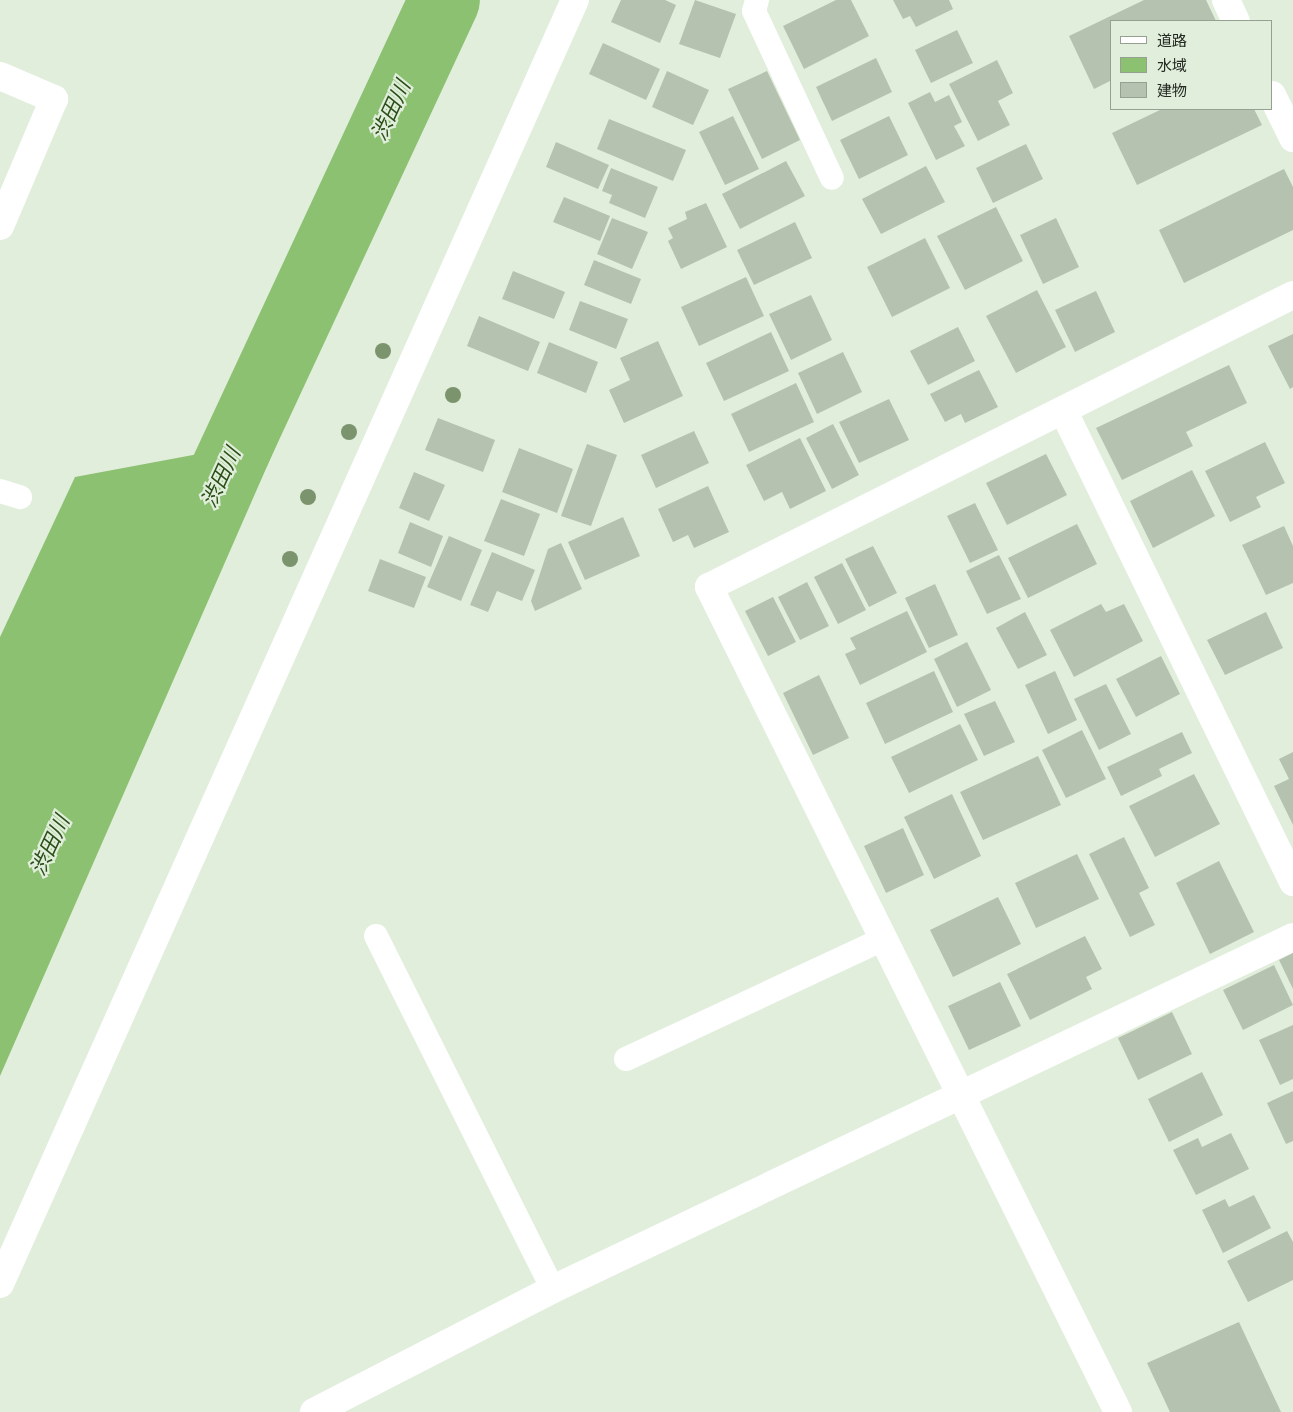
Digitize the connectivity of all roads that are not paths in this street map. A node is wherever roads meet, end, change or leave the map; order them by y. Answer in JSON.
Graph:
{"nodes":[{"id":1,"x":576,"y":0,"type":"edge"},
{"id":2,"x":757,"y":0,"type":"edge"},
{"id":3,"x":1226,"y":0,"type":"edge"},
{"id":4,"x":1236,"y":20,"type":"edge"},
{"id":5,"x":0,"y":76,"type":"edge"},
{"id":6,"x":1273,"y":97,"type":"edge"},
{"id":7,"x":1293,"y":138,"type":"edge"},
{"id":8,"x":832,"y":178,"type":"dead end"},
{"id":9,"x":0,"y":226,"type":"edge"},
{"id":10,"x":1293,"y":296,"type":"edge"},
{"id":11,"x":1064,"y":412,"type":"junction"},
{"id":12,"x":1293,"y":882,"type":"edge"},
{"id":13,"x":376,"y":936,"type":"dead end"},
{"id":14,"x":1293,"y":937,"type":"edge"},
{"id":15,"x":885,"y":938,"type":"junction"},
{"id":16,"x":626,"y":1059,"type":"dead end"},
{"id":17,"x":962,"y":1097,"type":"junction"},
{"id":18,"x":0,"y":1284,"type":"edge"},
{"id":19,"x":553,"y":1289,"type":"junction"},
{"id":20,"x":314,"y":1412,"type":"edge"},
{"id":21,"x":1118,"y":1412,"type":"edge"}],
"edges":[{"from":1,"to":18,"type":"street"},
{"from":2,"to":8,"type":"lane"},
{"from":3,"to":4,"type":"street"},
{"from":5,"to":9,"type":"street"},
{"from":6,"to":7,"type":"street"},
{"from":10,"to":11,"type":"street"},
{"from":11,"to":12,"type":"street"},
{"from":11,"to":15,"type":"street"},
{"from":13,"to":19,"type":"lane"},
{"from":14,"to":17,"type":"street"},
{"from":15,"to":16,"type":"lane"},
{"from":15,"to":17,"type":"street"},
{"from":17,"to":19,"type":"street"},
{"from":17,"to":21,"type":"street"},
{"from":19,"to":20,"type":"street"}]}
